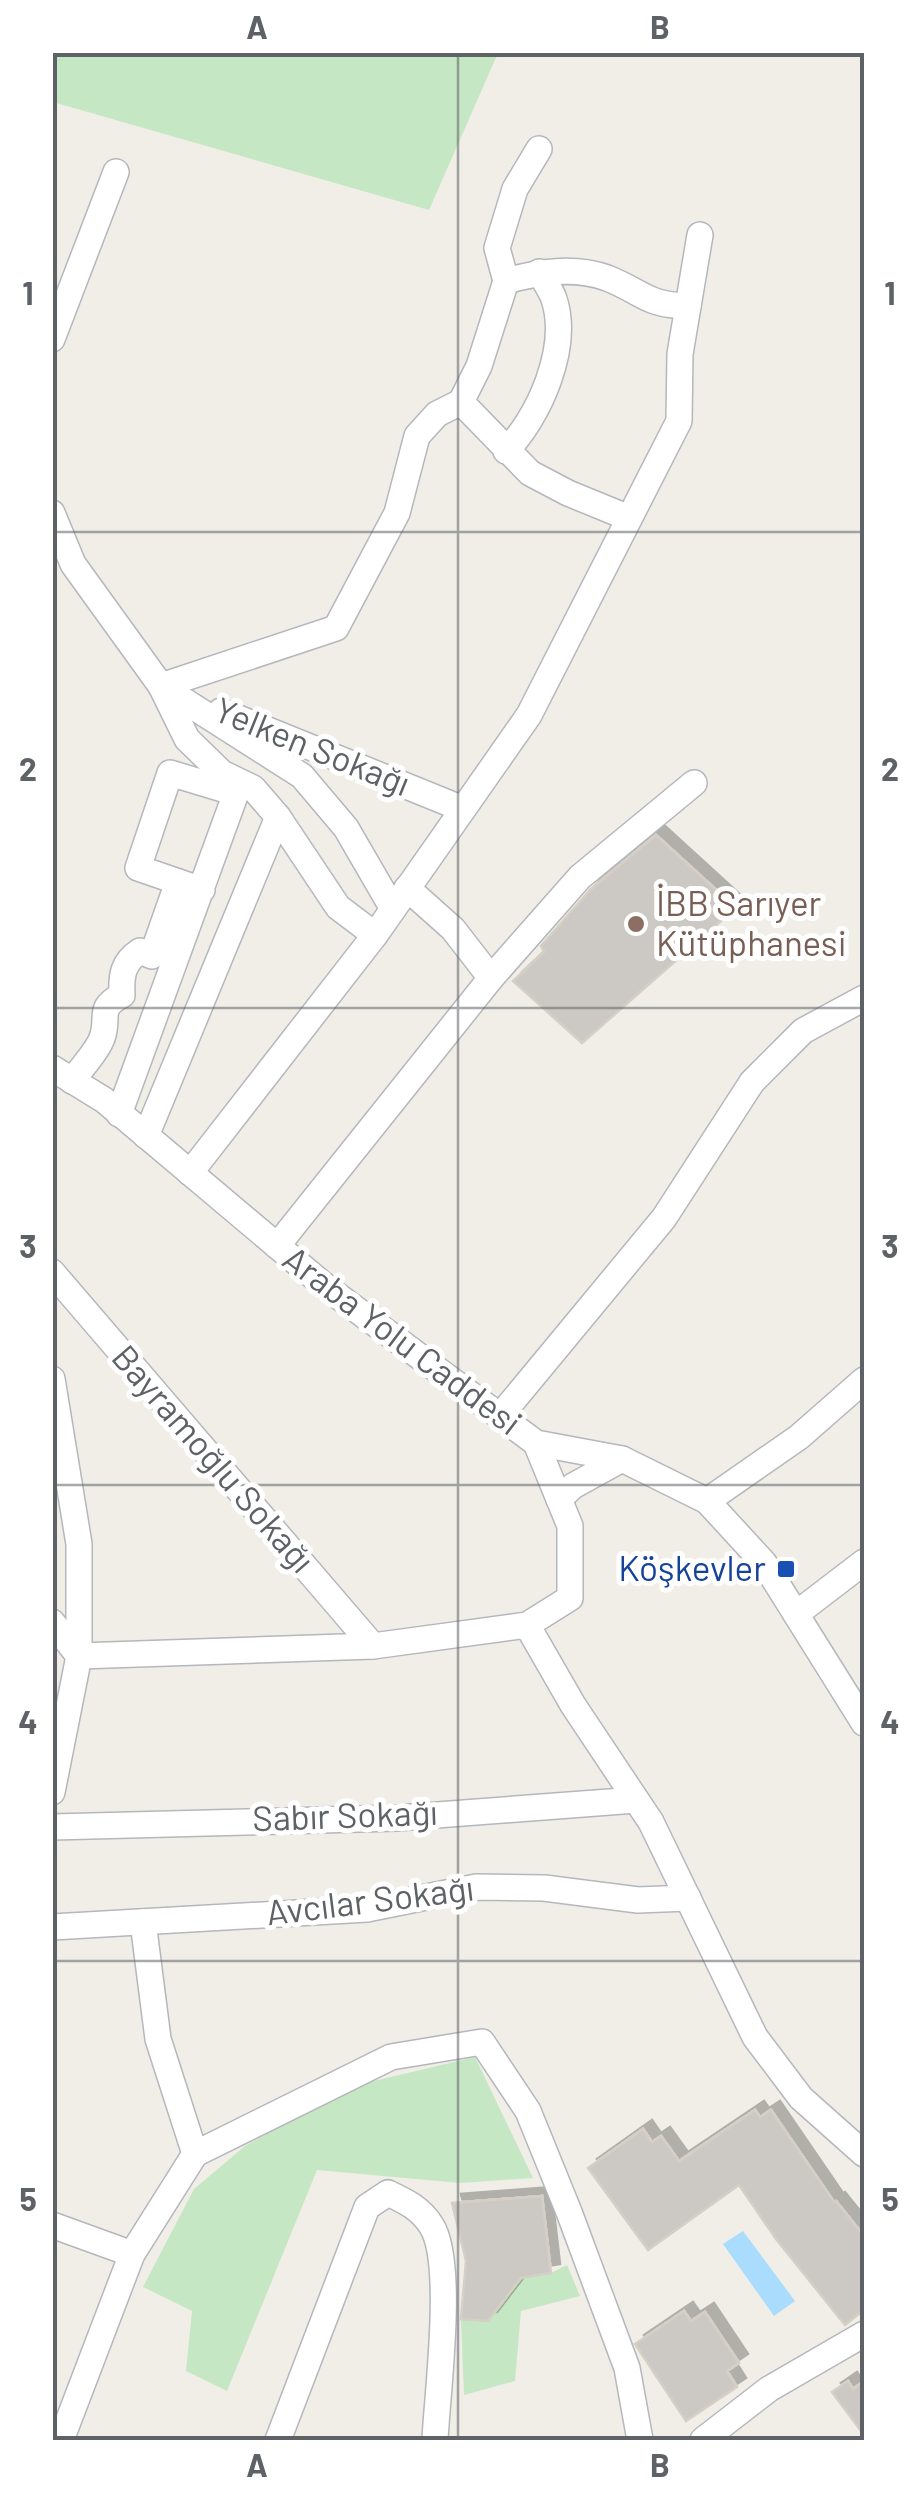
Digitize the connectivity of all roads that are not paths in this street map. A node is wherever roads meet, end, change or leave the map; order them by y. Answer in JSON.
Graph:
{"nodes":[{"id":1,"x":539,"y":149,"type":"dead end"},
{"id":2,"x":116,"y":172,"type":"dead end"},
{"id":3,"x":700,"y":235,"type":"dead end"},
{"id":4,"x":539,"y":272,"type":"junction"},
{"id":5,"x":506,"y":281,"type":"junction"},
{"id":6,"x":688,"y":306,"type":"junction"},
{"id":7,"x":52,"y":339,"type":"edge"},
{"id":8,"x":460,"y":402,"type":"junction"},
{"id":9,"x":506,"y":451,"type":"junction"},
{"id":10,"x":52,"y":513,"type":"edge"},
{"id":11,"x":630,"y":518,"type":"junction"},
{"id":12,"x":161,"y":686,"type":"junction"},
{"id":13,"x":694,"y":783,"type":"dead end"},
{"id":14,"x":463,"y":808,"type":"junction"},
{"id":15,"x":278,"y":817,"type":"junction"},
{"id":16,"x":190,"y":886,"type":"junction"},
{"id":17,"x":400,"y":899,"type":"junction"},
{"id":18,"x":375,"y":935,"type":"junction"},
{"id":19,"x":491,"y":978,"type":"junction"},
{"id":20,"x":864,"y":998,"type":"edge"},
{"id":21,"x":62,"y":1074,"type":"edge"},
{"id":22,"x":119,"y":1114,"type":"junction"},
{"id":23,"x":146,"y":1136,"type":"junction"},
{"id":24,"x":190,"y":1173,"type":"junction"},
{"id":25,"x":277,"y":1246,"type":"junction"},
{"id":26,"x":52,"y":1272,"type":"edge"},
{"id":27,"x":52,"y":1380,"type":"edge"},
{"id":28,"x":864,"y":1380,"type":"edge"},
{"id":29,"x":500,"y":1415,"type":"junction"},
{"id":30,"x":536,"y":1442,"type":"junction"},
{"id":31,"x":622,"y":1459,"type":"junction"},
{"id":32,"x":560,"y":1499,"type":"junction"},
{"id":33,"x":707,"y":1501,"type":"junction"},
{"id":34,"x":864,"y":1562,"type":"edge"},
{"id":35,"x":796,"y":1614,"type":"junction"},
{"id":36,"x":52,"y":1622,"type":"edge"},
{"id":37,"x":526,"y":1625,"type":"junction"},
{"id":38,"x":373,"y":1646,"type":"junction"},
{"id":39,"x":79,"y":1656,"type":"junction"},
{"id":40,"x":864,"y":1722,"type":"edge"},
{"id":41,"x":52,"y":1792,"type":"edge"},
{"id":42,"x":636,"y":1800,"type":"junction"},
{"id":43,"x":52,"y":1827,"type":"edge"},
{"id":44,"x":688,"y":1898,"type":"junction"},
{"id":45,"x":143,"y":1922,"type":"junction"},
{"id":46,"x":52,"y":1927,"type":"edge"},
{"id":47,"x":195,"y":2154,"type":"junction"},
{"id":48,"x":864,"y":2154,"type":"edge"},
{"id":49,"x":52,"y":2226,"type":"edge"},
{"id":50,"x":132,"y":2254,"type":"junction"},
{"id":51,"x":864,"y":2334,"type":"edge"},
{"id":52,"x":61,"y":2440,"type":"edge"},
{"id":53,"x":278,"y":2440,"type":"edge"},
{"id":54,"x":435,"y":2440,"type":"edge"},
{"id":55,"x":640,"y":2440,"type":"edge"},
{"id":56,"x":702,"y":2440,"type":"edge"}],
"edges":[{"from":1,"to":5,"type":"street"},
{"from":2,"to":7,"type":"street"},
{"from":3,"to":6,"type":"street"},
{"from":4,"to":5,"type":"street"},
{"from":4,"to":6,"type":"street"},
{"from":4,"to":9,"type":"street"},
{"from":5,"to":8,"type":"street"},
{"from":6,"to":11,"type":"street"},
{"from":8,"to":9,"type":"street"},
{"from":8,"to":12,"type":"street"},
{"from":9,"to":11,"type":"street"},
{"from":10,"to":12,"type":"street"},
{"from":11,"to":14,"type":"street"},
{"from":12,"to":14,"type":"street","name":"Yelken Sokağı"},
{"from":12,"to":15,"type":"street"},
{"from":12,"to":17,"type":"street"},
{"from":13,"to":19,"type":"street"},
{"from":14,"to":17,"type":"street"},
{"from":15,"to":18,"type":"street"},
{"from":15,"to":23,"type":"street"},
{"from":16,"to":16,"type":"street"},
{"from":16,"to":21,"type":"street"},
{"from":16,"to":22,"type":"street"},
{"from":17,"to":18,"type":"street"},
{"from":17,"to":19,"type":"street"},
{"from":18,"to":24,"type":"street"},
{"from":19,"to":25,"type":"street"},
{"from":20,"to":29,"type":"street"},
{"from":21,"to":22,"type":"street","name":"Araba Yolu Caddesi"},
{"from":22,"to":23,"type":"street","name":"Araba Yolu Caddesi"},
{"from":23,"to":24,"type":"street","name":"Araba Yolu Caddesi"},
{"from":24,"to":25,"type":"street","name":"Araba Yolu Caddesi"},
{"from":25,"to":29,"type":"street","name":"Araba Yolu Caddesi"},
{"from":26,"to":38,"type":"street","name":"Bayramoğlu Sokağı"},
{"from":27,"to":39,"type":"street"},
{"from":28,"to":33,"type":"street"},
{"from":29,"to":30,"type":"street","name":"Araba Yolu Caddesi"},
{"from":30,"to":31,"type":"street","name":"Araba Yolu Caddesi"},
{"from":30,"to":32,"type":"street"},
{"from":31,"to":32,"type":"street"},
{"from":31,"to":33,"type":"street","name":"Araba Yolu Caddesi"},
{"from":32,"to":37,"type":"street"},
{"from":33,"to":35,"type":"street","name":"Araba Yolu Caddesi"},
{"from":34,"to":35,"type":"street"},
{"from":35,"to":40,"type":"street","name":"Araba Yolu Caddesi"},
{"from":36,"to":39,"type":"street"},
{"from":37,"to":38,"type":"street"},
{"from":37,"to":42,"type":"street"},
{"from":38,"to":39,"type":"street"},
{"from":39,"to":41,"type":"street"},
{"from":42,"to":43,"type":"street","name":"Sabır Sokağı"},
{"from":42,"to":44,"type":"street"},
{"from":44,"to":45,"type":"street","name":"Avcılar Sokağı"},
{"from":44,"to":48,"type":"street"},
{"from":45,"to":46,"type":"street","name":"Avcılar Sokağı"},
{"from":45,"to":47,"type":"street"},
{"from":47,"to":50,"type":"street"},
{"from":47,"to":55,"type":"street"},
{"from":49,"to":50,"type":"street"},
{"from":50,"to":52,"type":"street"},
{"from":51,"to":56,"type":"street"},
{"from":53,"to":54,"type":"street"}]}
